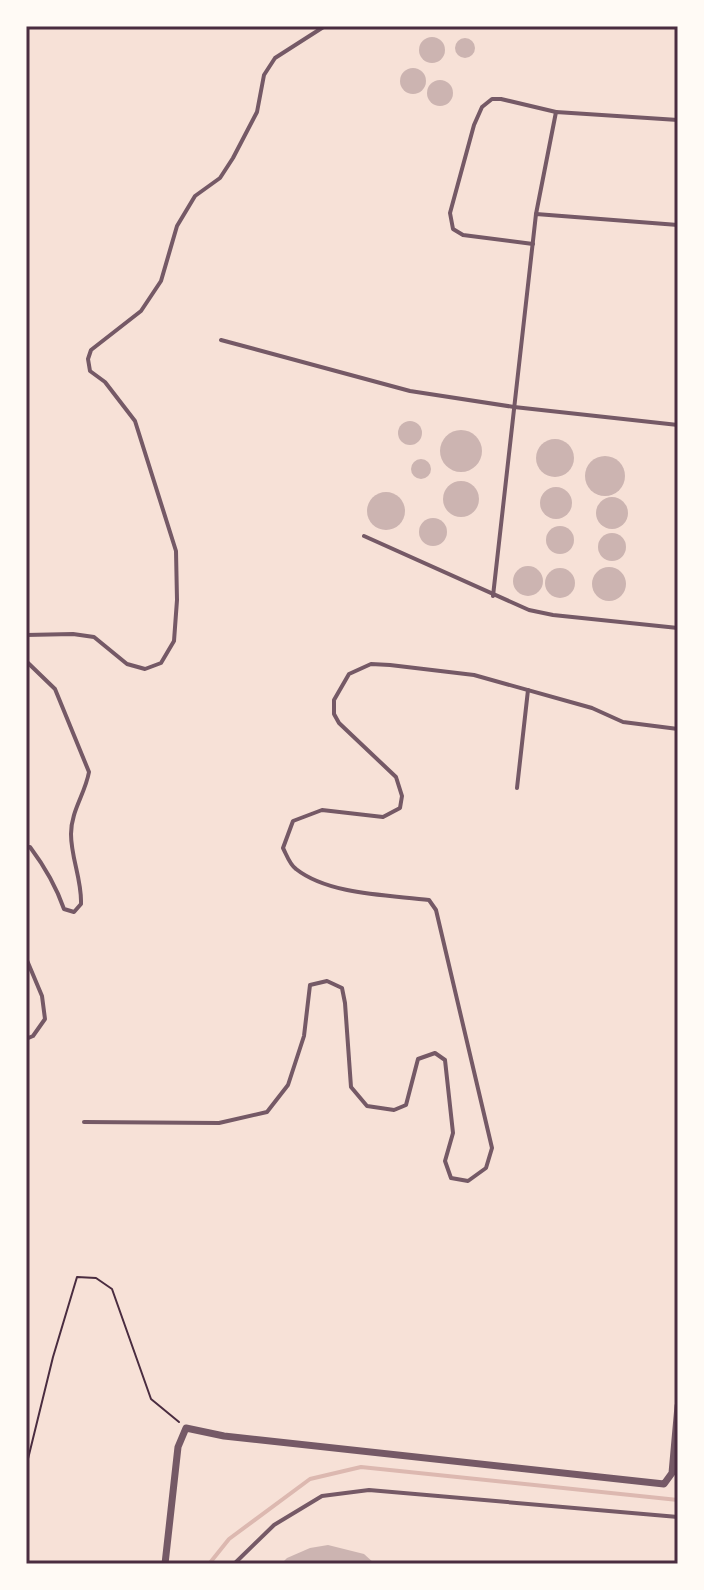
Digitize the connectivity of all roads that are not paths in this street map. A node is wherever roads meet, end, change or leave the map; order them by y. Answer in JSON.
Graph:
{"nodes":[{"id":1,"x":325,"y":26,"type":"edge"},
{"id":2,"x":556,"y":112,"type":"junction"},
{"id":3,"x":678,"y":120,"type":"edge"},
{"id":4,"x":536,"y":214,"type":"junction"},
{"id":5,"x":678,"y":225,"type":"edge"},
{"id":6,"x":533,"y":244,"type":"junction"},
{"id":7,"x":221,"y":340,"type":"dead end"},
{"id":8,"x":514,"y":407,"type":"junction"},
{"id":9,"x":678,"y":425,"type":"edge"},
{"id":10,"x":364,"y":536,"type":"dead end"},
{"id":11,"x":493,"y":596,"type":"junction"},
{"id":12,"x":678,"y":628,"type":"edge"},
{"id":13,"x":26,"y":635,"type":"edge"},
{"id":14,"x":26,"y":661,"type":"edge"},
{"id":15,"x":528,"y":690,"type":"junction"},
{"id":16,"x":678,"y":729,"type":"edge"},
{"id":17,"x":517,"y":788,"type":"dead end"},
{"id":18,"x":26,"y":847,"type":"edge"},
{"id":19,"x":26,"y":958,"type":"edge"},
{"id":20,"x":26,"y":1039,"type":"edge"},
{"id":21,"x":84,"y":1122,"type":"dead end"},
{"id":22,"x":678,"y":1406,"type":"edge"},
{"id":23,"x":678,"y":1517,"type":"edge"},
{"id":24,"x":165,"y":1564,"type":"edge"},
{"id":25,"x":234,"y":1564,"type":"edge"}],
"edges":[{"from":1,"to":13,"type":"lane"},
{"from":2,"to":3,"type":"lane"},
{"from":2,"to":4,"type":"lane"},
{"from":2,"to":6,"type":"lane"},
{"from":4,"to":5,"type":"lane"},
{"from":4,"to":6,"type":"lane"},
{"from":6,"to":8,"type":"lane"},
{"from":7,"to":8,"type":"lane"},
{"from":8,"to":9,"type":"lane"},
{"from":8,"to":11,"type":"lane"},
{"from":10,"to":11,"type":"lane"},
{"from":11,"to":12,"type":"lane"},
{"from":14,"to":18,"type":"lane"},
{"from":15,"to":16,"type":"lane"},
{"from":15,"to":17,"type":"lane"},
{"from":15,"to":21,"type":"lane"},
{"from":19,"to":20,"type":"lane"},
{"from":22,"to":24,"type":"street"},
{"from":23,"to":25,"type":"lane"}]}
